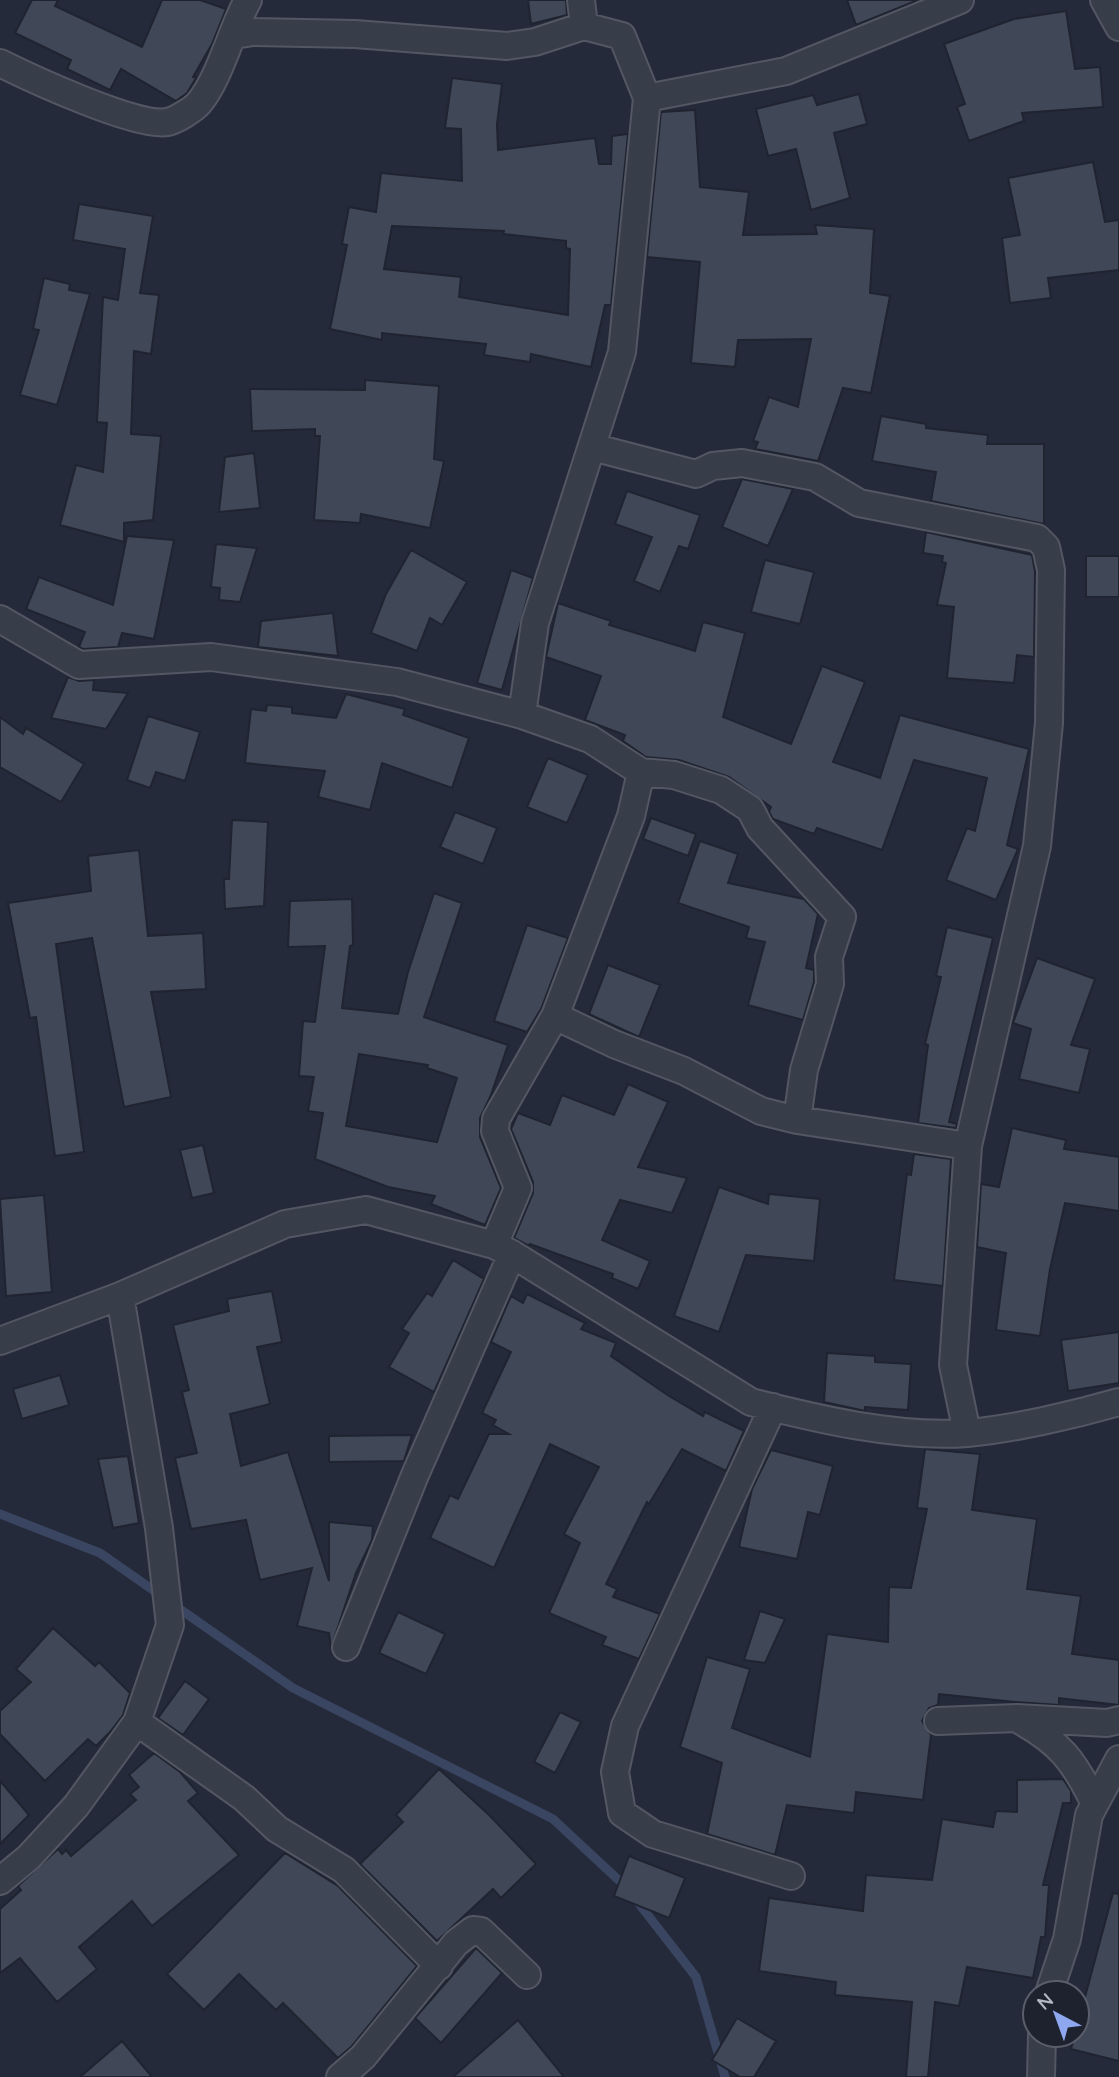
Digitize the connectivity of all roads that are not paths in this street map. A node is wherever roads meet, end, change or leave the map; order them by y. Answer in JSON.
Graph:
{"nodes":[{"id":1,"x":960,"y":0,"type":"edge"},
{"id":2,"x":1104,"y":0,"type":"edge"},
{"id":3,"x":582,"y":13,"type":"edge"},
{"id":4,"x":244,"y":19,"type":"edge"},
{"id":5,"x":1119,"y":27,"type":"edge"},
{"id":6,"x":0,"y":63,"type":"edge"},
{"id":7,"x":647,"y":98,"type":"junction"},
{"id":8,"x":592,"y":447,"type":"junction"},
{"id":9,"x":0,"y":619,"type":"edge"},
{"id":10,"x":522,"y":715,"type":"junction"},
{"id":11,"x":641,"y":772,"type":"junction"},
{"id":12,"x":555,"y":1016,"type":"junction"},
{"id":13,"x":797,"y":1120,"type":"junction"},
{"id":14,"x":968,"y":1146,"type":"junction"},
{"id":15,"x":503,"y":1249,"type":"junction"},
{"id":16,"x":120,"y":1296,"type":"junction"},
{"id":17,"x":0,"y":1341,"type":"edge"},
{"id":18,"x":1119,"y":1402,"type":"edge"},
{"id":19,"x":773,"y":1407,"type":"junction"},
{"id":20,"x":967,"y":1433,"type":"junction"},
{"id":21,"x":346,"y":1647,"type":"dead end"},
{"id":22,"x":1017,"y":1718,"type":"junction"},
{"id":23,"x":1119,"y":1720,"type":"edge"},
{"id":24,"x":938,"y":1721,"type":"dead end"},
{"id":25,"x":137,"y":1722,"type":"junction"},
{"id":26,"x":1119,"y":1759,"type":"edge"},
{"id":27,"x":1094,"y":1802,"type":"junction"},
{"id":28,"x":791,"y":1876,"type":"dead end"},
{"id":29,"x":0,"y":1881,"type":"edge"},
{"id":30,"x":439,"y":1966,"type":"junction"},
{"id":31,"x":527,"y":1975,"type":"dead end"},
{"id":32,"x":1054,"y":1979,"type":"edge"},
{"id":33,"x":1042,"y":2049,"type":"edge"},
{"id":34,"x":340,"y":2077,"type":"edge"},
{"id":35,"x":1041,"y":2077,"type":"edge"}],
"edges":[{"from":1,"to":7,"type":"street"},
{"from":2,"to":5,"type":"street"},
{"from":3,"to":4,"type":"street"},
{"from":3,"to":7,"type":"street"},
{"from":4,"to":6,"type":"street"},
{"from":7,"to":8,"type":"street"},
{"from":8,"to":10,"type":"street"},
{"from":8,"to":14,"type":"street"},
{"from":9,"to":10,"type":"street"},
{"from":10,"to":11,"type":"street"},
{"from":11,"to":12,"type":"street"},
{"from":11,"to":13,"type":"street"},
{"from":12,"to":13,"type":"street"},
{"from":12,"to":15,"type":"street"},
{"from":13,"to":14,"type":"street"},
{"from":14,"to":20,"type":"street"},
{"from":15,"to":16,"type":"street"},
{"from":15,"to":19,"type":"street"},
{"from":15,"to":21,"type":"street"},
{"from":16,"to":17,"type":"street"},
{"from":16,"to":25,"type":"street"},
{"from":18,"to":20,"type":"street"},
{"from":19,"to":20,"type":"street"},
{"from":19,"to":28,"type":"street"},
{"from":22,"to":23,"type":"street"},
{"from":22,"to":24,"type":"street"},
{"from":22,"to":27,"type":"street"},
{"from":25,"to":29,"type":"street"},
{"from":25,"to":30,"type":"street"},
{"from":26,"to":27,"type":"street"},
{"from":27,"to":32,"type":"street"},
{"from":30,"to":31,"type":"street"},
{"from":30,"to":34,"type":"street"},
{"from":33,"to":35,"type":"street"}]}
